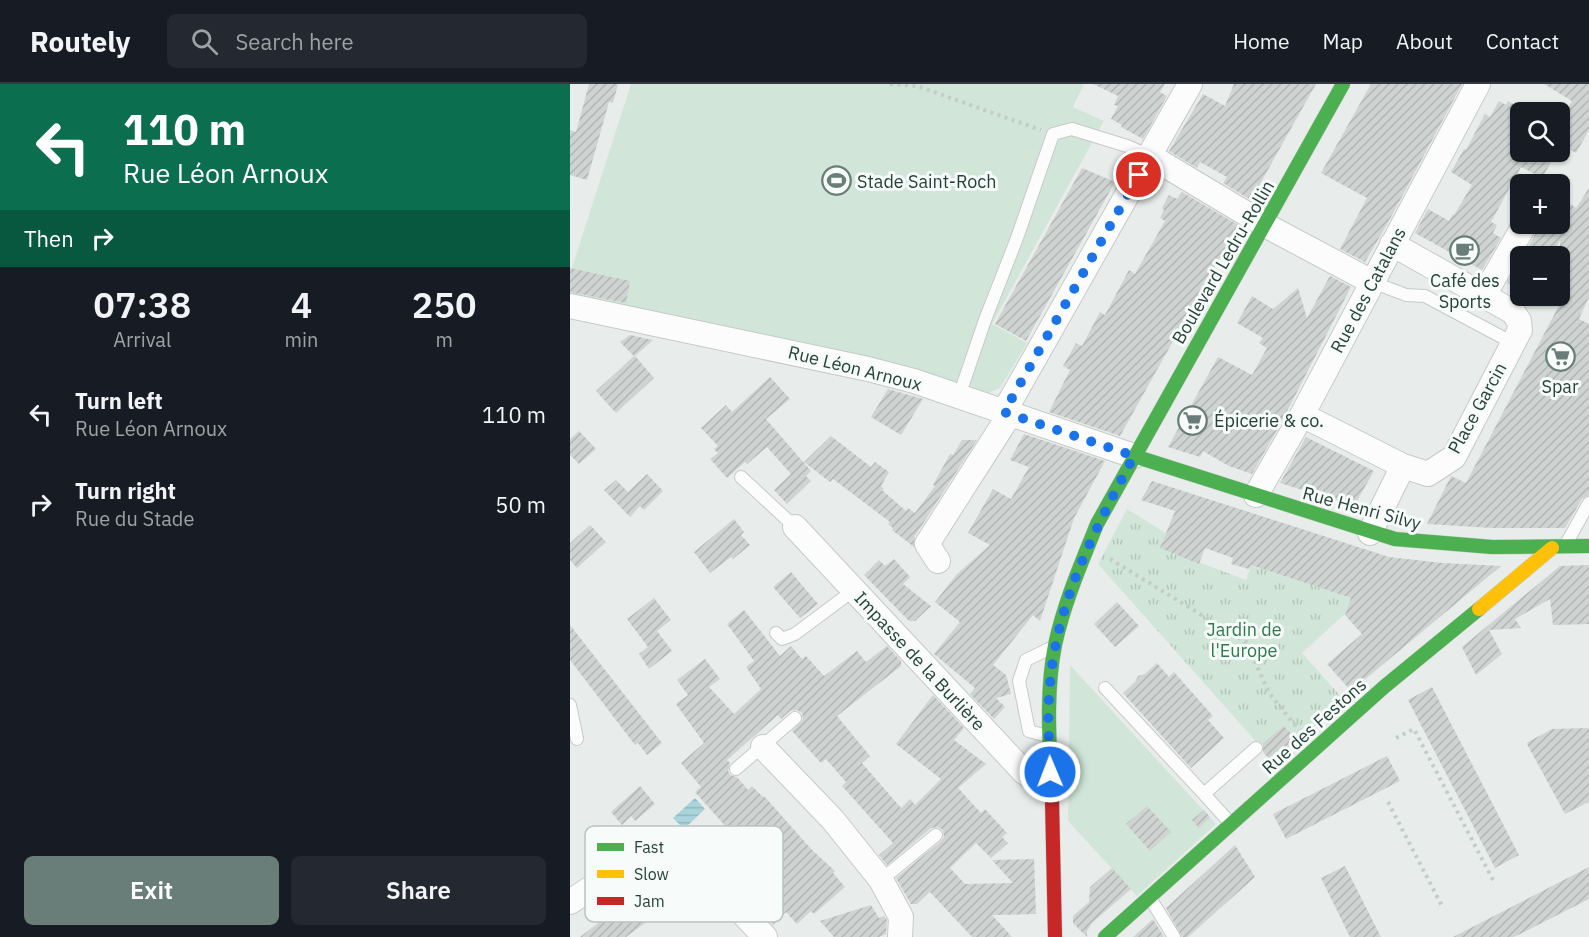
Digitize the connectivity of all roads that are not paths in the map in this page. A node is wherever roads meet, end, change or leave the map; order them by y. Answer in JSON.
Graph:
{"nodes":[{"id":1,"x":1190,"y":84,"type":"edge"},
{"id":2,"x":1343,"y":84,"type":"edge"},
{"id":3,"x":1478,"y":84,"type":"edge"},
{"id":4,"x":1150,"y":156,"type":"junction"},
{"id":5,"x":1265,"y":225,"type":"junction"},
{"id":6,"x":1519,"y":234,"type":"edge"},
{"id":7,"x":1392,"y":244,"type":"junction"},
{"id":8,"x":1372,"y":282,"type":"junction"},
{"id":9,"x":1484,"y":295,"type":"junction"},
{"id":10,"x":570,"y":306,"type":"edge"},
{"id":11,"x":1513,"y":343,"type":"junction"},
{"id":12,"x":959,"y":396,"type":"junction"},
{"id":13,"x":1007,"y":413,"type":"junction"},
{"id":14,"x":1302,"y":415,"type":"junction"},
{"id":15,"x":1134,"y":456,"type":"junction"},
{"id":16,"x":1403,"y":466,"type":"junction"},
{"id":17,"x":741,"y":477,"type":"dead end"},
{"id":18,"x":1256,"y":495,"type":"junction"},
{"id":19,"x":1589,"y":502,"type":"edge"},
{"id":20,"x":795,"y":527,"type":"joint"},
{"id":21,"x":1370,"y":532,"type":"junction"},
{"id":22,"x":1589,"y":546,"type":"edge"},
{"id":23,"x":1558,"y":547,"type":"junction"},
{"id":24,"x":938,"y":561,"type":"dead end"},
{"id":25,"x":854,"y":590,"type":"junction"},
{"id":26,"x":776,"y":633,"type":"dead end"},
{"id":27,"x":1055,"y":646,"type":"junction"},
{"id":28,"x":1105,"y":688,"type":"dead end"},
{"id":29,"x":570,"y":705,"type":"edge"},
{"id":30,"x":795,"y":718,"type":"dead end"},
{"id":31,"x":1050,"y":737,"type":"junction"},
{"id":32,"x":577,"y":740,"type":"dead end"},
{"id":33,"x":763,"y":747,"type":"junction"},
{"id":34,"x":1256,"y":748,"type":"dead end"},
{"id":35,"x":736,"y":769,"type":"dead end"},
{"id":36,"x":1051,"y":789,"type":"junction"},
{"id":37,"x":1204,"y":794,"type":"junction"},
{"id":38,"x":1231,"y":824,"type":"junction"},
{"id":39,"x":936,"y":835,"type":"dead end"},
{"id":40,"x":881,"y":880,"type":"junction"},
{"id":41,"x":585,"y":892,"type":"edge"},
{"id":42,"x":1149,"y":897,"type":"junction"},
{"id":43,"x":570,"y":902,"type":"edge"},
{"id":44,"x":748,"y":922,"type":"edge"},
{"id":45,"x":759,"y":935,"type":"edge"},
{"id":46,"x":900,"y":937,"type":"edge"},
{"id":47,"x":1056,"y":937,"type":"edge"},
{"id":48,"x":1105,"y":937,"type":"edge"},
{"id":49,"x":1174,"y":937,"type":"edge"}],
"edges":[{"from":1,"to":4,"type":"street"},
{"from":2,"to":5,"type":"street","name":"Boulevard Ledru-Rollin"},
{"from":3,"to":7,"type":"street","name":"Rue des Catalans"},
{"from":4,"to":5,"type":"street"},
{"from":4,"to":12,"type":"lane"},
{"from":4,"to":13,"type":"street"},
{"from":5,"to":8,"type":"street"},
{"from":5,"to":15,"type":"street","name":"Boulevard Ledru-Rollin"},
{"from":6,"to":9,"type":"street"},
{"from":7,"to":8,"type":"street","name":"Rue des Catalans"},
{"from":7,"to":9,"type":"street","name":"Place Garcin"},
{"from":8,"to":11,"type":"lane","name":"Place Garcin"},
{"from":8,"to":14,"type":"street","name":"Rue des Catalans"},
{"from":9,"to":11,"type":"street","name":"Place Garcin"},
{"from":10,"to":12,"type":"street","name":"Rue Léon Arnoux"},
{"from":11,"to":16,"type":"street","name":"Place Garcin"},
{"from":12,"to":13,"type":"street","name":"Rue Léon Arnoux"},
{"from":13,"to":15,"type":"street","name":"Rue Léon Arnoux"},
{"from":13,"to":24,"type":"street"},
{"from":14,"to":16,"type":"street","name":"Place Garcin"},
{"from":14,"to":18,"type":"street","name":"Rue des Catalans"},
{"from":15,"to":18,"type":"street","name":"Rue Henri Silvy"},
{"from":15,"to":27,"type":"street","name":"Boulevard Ledru-Rollin"},
{"from":16,"to":21,"type":"street"},
{"from":17,"to":20,"type":"lane"},
{"from":18,"to":21,"type":"street","name":"Rue Henri Silvy"},
{"from":19,"to":23,"type":"lane"},
{"from":20,"to":25,"type":"street","name":"Impasse de la Burlière"},
{"from":21,"to":23,"type":"street","name":"Rue Henri Silvy"},
{"from":22,"to":23,"type":"street","name":"Rue Henri Silvy"},
{"from":23,"to":38,"type":"street","name":"Rue des Festons"},
{"from":25,"to":26,"type":"lane"},
{"from":25,"to":36,"type":"street","name":"Impasse de la Burlière"},
{"from":27,"to":31,"type":"street","name":"Boulevard Ledru-Rollin"},
{"from":27,"to":31,"type":"lane"},
{"from":28,"to":37,"type":"lane"},
{"from":29,"to":32,"type":"lane"},
{"from":30,"to":33,"type":"lane"},
{"from":31,"to":36,"type":"street","name":"Boulevard Ledru-Rollin"},
{"from":33,"to":35,"type":"lane"},
{"from":33,"to":40,"type":"street"},
{"from":34,"to":37,"type":"lane"},
{"from":36,"to":47,"type":"street","name":"Boulevard Ledru-Rollin"},
{"from":37,"to":38,"type":"lane"},
{"from":38,"to":42,"type":"street","name":"Rue des Festons"},
{"from":39,"to":40,"type":"lane"},
{"from":40,"to":46,"type":"street"},
{"from":41,"to":43,"type":"street"},
{"from":42,"to":48,"type":"street","name":"Rue des Festons"},
{"from":42,"to":49,"type":"lane"},
{"from":44,"to":45,"type":"street"}]}
